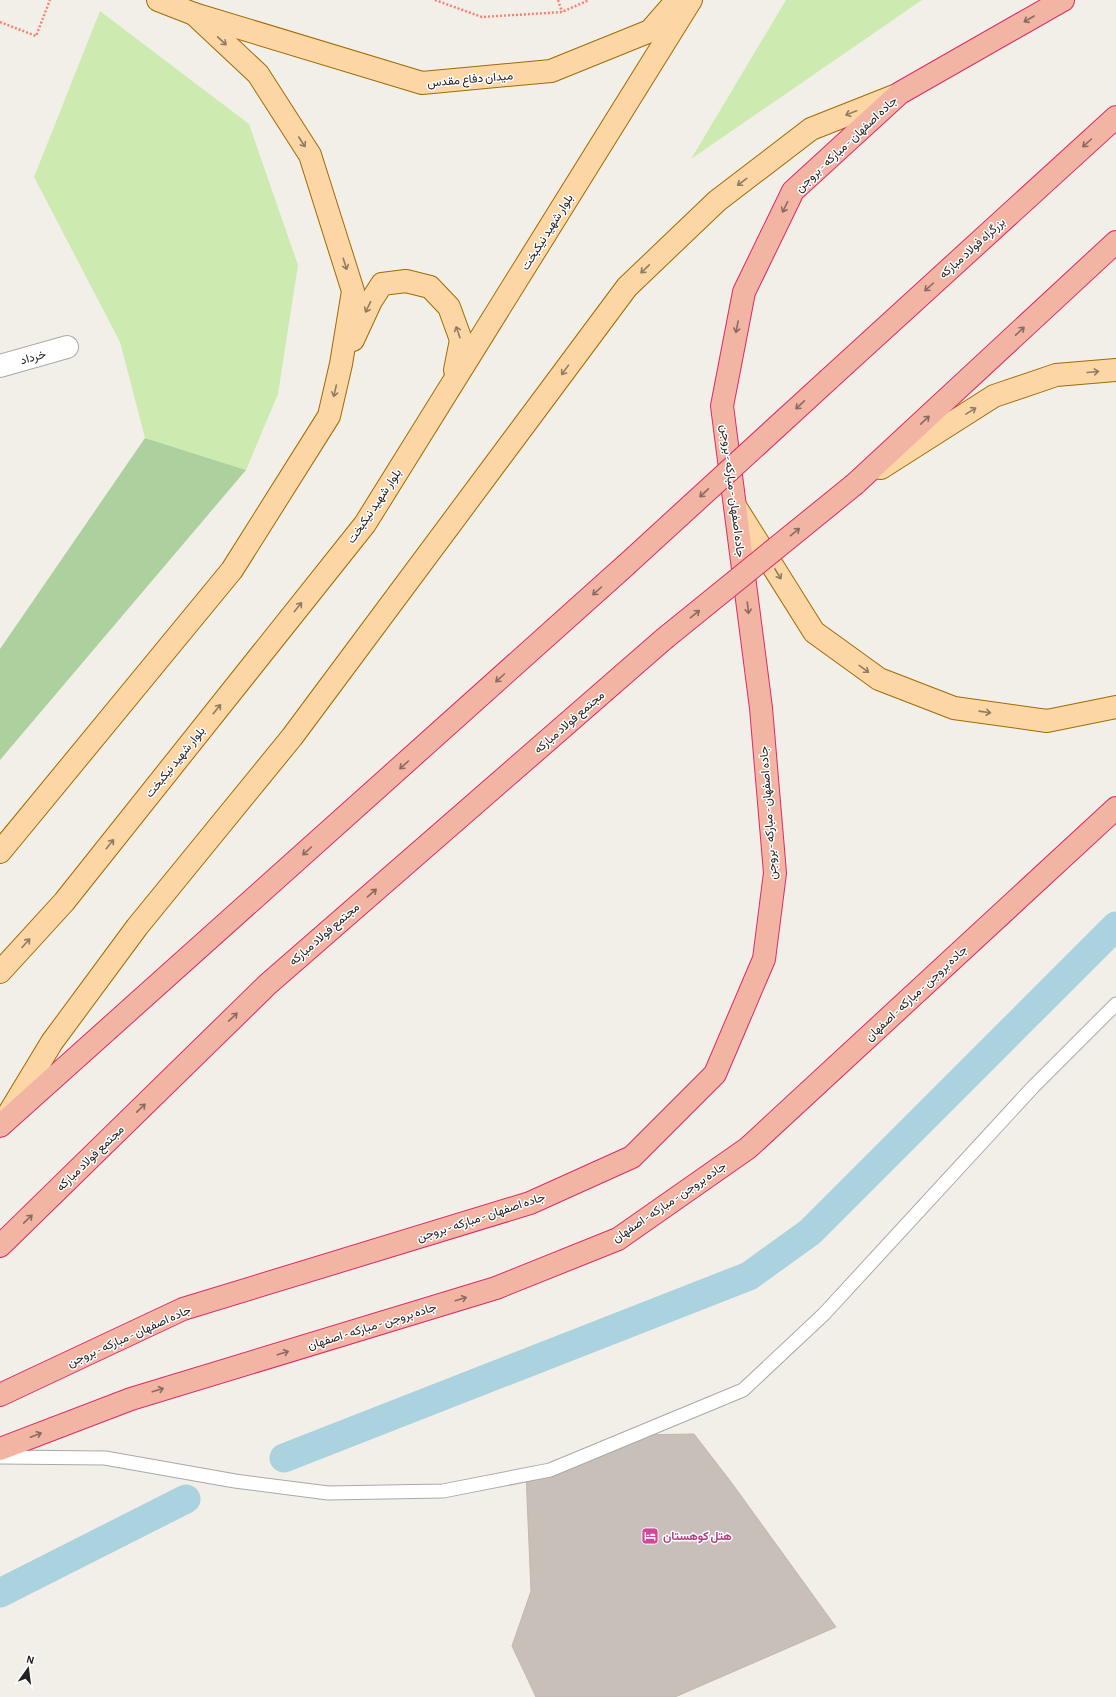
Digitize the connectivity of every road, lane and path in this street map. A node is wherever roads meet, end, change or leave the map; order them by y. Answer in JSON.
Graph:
{"nodes":[{"id":1,"x":50,"y":0,"type":"edge"},
{"id":2,"x":158,"y":0,"type":"edge"},
{"id":3,"x":435,"y":0,"type":"edge"},
{"id":4,"x":558,"y":0,"type":"edge"},
{"id":5,"x":590,"y":0,"type":"edge"},
{"id":6,"x":677,"y":0,"type":"edge"},
{"id":7,"x":691,"y":0,"type":"edge"},
{"id":8,"x":1063,"y":0,"type":"edge"},
{"id":9,"x":562,"y":12,"type":"junction"},
{"id":10,"x":194,"y":14,"type":"junction"},
{"id":11,"x":0,"y":22,"type":"edge"},
{"id":12,"x":900,"y":93,"type":"junction"},
{"id":13,"x":1116,"y":117,"type":"edge"},
{"id":14,"x":1116,"y":242,"type":"edge"},
{"id":15,"x":67,"y":347,"type":"dead end"},
{"id":16,"x":341,"y":364,"type":"junction"},
{"id":17,"x":0,"y":366,"type":"edge"},
{"id":18,"x":1116,"y":370,"type":"edge"},
{"id":19,"x":453,"y":384,"type":"junction"},
{"id":20,"x":855,"y":484,"type":"junction"},
{"id":21,"x":735,"y":506,"type":"junction"},
{"id":22,"x":1116,"y":707,"type":"edge"},
{"id":23,"x":1116,"y":808,"type":"edge"},
{"id":24,"x":0,"y":852,"type":"edge"},
{"id":25,"x":0,"y":972,"type":"edge"},
{"id":26,"x":1116,"y":1004,"type":"edge"},
{"id":27,"x":1,"y":1125,"type":"edge"},
{"id":28,"x":0,"y":1246,"type":"edge"},
{"id":29,"x":0,"y":1395,"type":"edge"},
{"id":30,"x":0,"y":1449,"type":"edge"},
{"id":31,"x":0,"y":1457,"type":"edge"}],
"edges":[{"from":1,"to":11,"type":"path"},
{"from":2,"to":10,"type":"main road","name":"میدان دفاع مقدس"},
{"from":3,"to":9,"type":"path"},
{"from":4,"to":9,"type":"path"},
{"from":5,"to":9,"type":"path"},
{"from":6,"to":10,"type":"main road","name":"میدان دفاع مقدس"},
{"from":7,"to":19,"type":"main road","name":"بلوار شهید نیکبخت"},
{"from":8,"to":12,"type":"highway","name":"جاده اصفهان - مبارکه - بروجن","one_way":true},
{"from":10,"to":16,"type":"main road","one_way":true},
{"from":12,"to":21,"type":"highway","name":"جاده اصفهان - مبارکه - بروجن","one_way":true},
{"from":12,"to":27,"type":"main road","one_way":true},
{"from":13,"to":27,"type":"highway","name":"بزرگراه فولاد مبارکه","one_way":true,"bridge":true},
{"from":20,"to":14,"type":"highway","name":"مجتمع فولاد مبارکه","one_way":true},
{"from":15,"to":17,"type":"street","name":"خرداد"},
{"from":19,"to":16,"type":"main road","one_way":true},
{"from":16,"to":24,"type":"main road","one_way":true},
{"from":20,"to":18,"type":"main road","one_way":true},
{"from":25,"to":19,"type":"main road","name":"بلوار شهید نیکبخت","one_way":true},
{"from":28,"to":20,"type":"highway","name":"مجتمع فولاد مبارکه","one_way":true,"bridge":true},
{"from":21,"to":22,"type":"main road","one_way":true},
{"from":21,"to":29,"type":"highway","name":"جاده اصفهان - مبارکه - بروجن","one_way":true},
{"from":30,"to":23,"type":"highway","name":"جاده بروجن - مبارکه - اصفهان","one_way":true},
{"from":26,"to":31,"type":"lane"}]}
